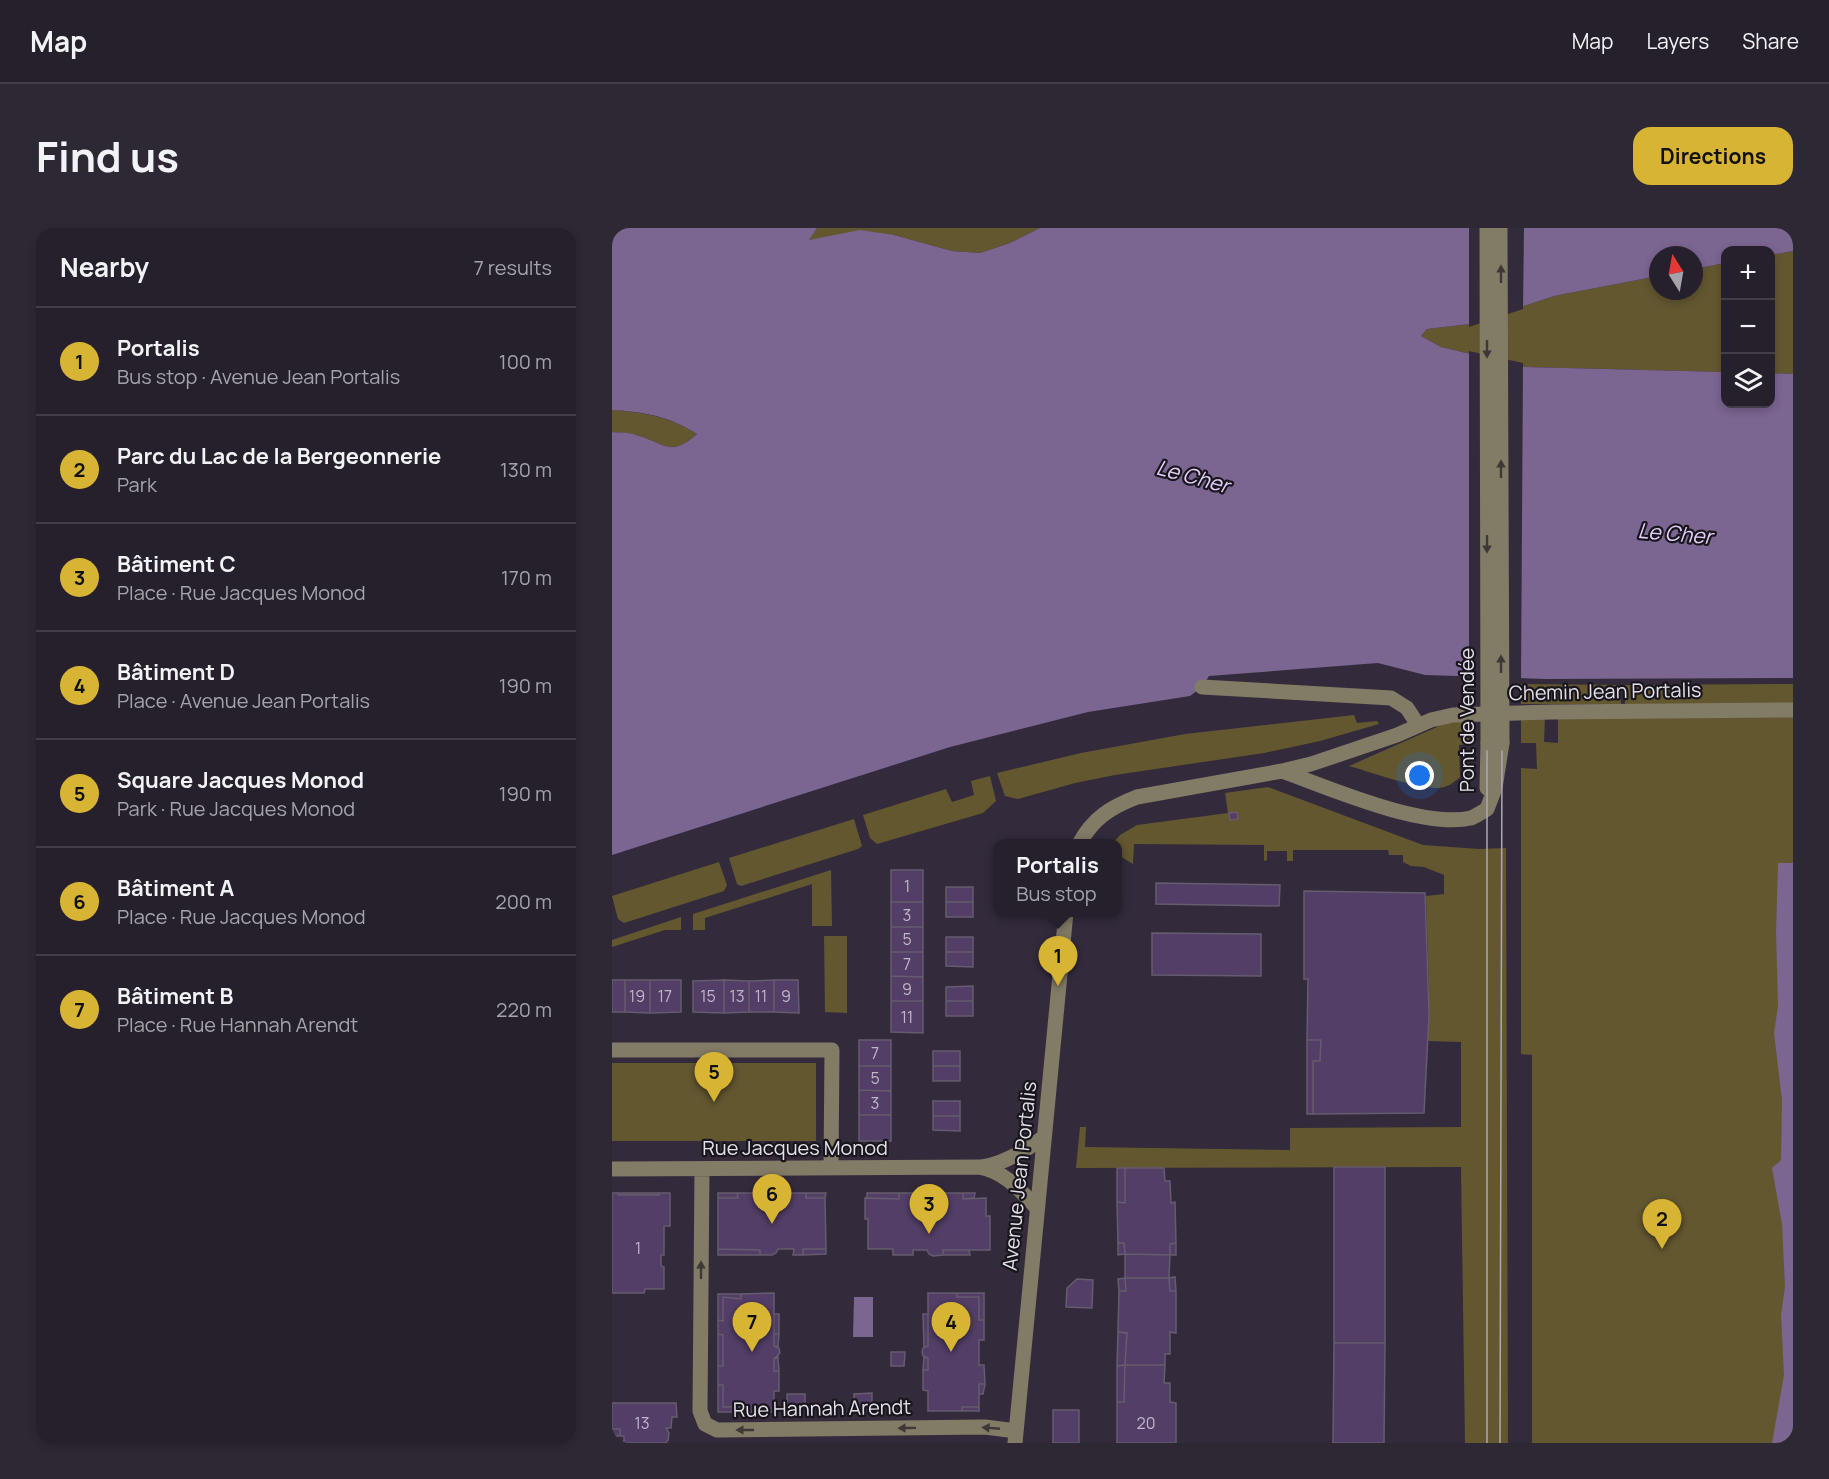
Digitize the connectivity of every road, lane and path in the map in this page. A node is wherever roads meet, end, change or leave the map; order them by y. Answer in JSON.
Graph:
{"nodes":[{"id":1,"x":1487,"y":228,"type":"edge"},
{"id":2,"x":1500,"y":228,"type":"edge"},
{"id":3,"x":1202,"y":687,"type":"dead end"},
{"id":4,"x":1793,"y":710,"type":"edge"},
{"id":5,"x":1418,"y":725,"type":"junction"},
{"id":6,"x":1495,"y":743,"type":"junction"},
{"id":7,"x":1282,"y":771,"type":"junction"},
{"id":8,"x":1082,"y":839,"type":"edge"},
{"id":9,"x":1066,"y":917,"type":"edge"},
{"id":10,"x":612,"y":1050,"type":"edge"},
{"id":11,"x":1044,"y":1137,"type":"junction"},
{"id":12,"x":831,"y":1167,"type":"junction"},
{"id":13,"x":979,"y":1167,"type":"junction"},
{"id":14,"x":702,"y":1168,"type":"junction"},
{"id":15,"x":612,"y":1169,"type":"edge"},
{"id":16,"x":1036,"y":1208,"type":"junction"},
{"id":17,"x":1015,"y":1437,"type":"edge"}],
"edges":[{"from":1,"to":6,"type":"street","name":"Pont de Vendée","one_way":true,"bridge":true},
{"from":6,"to":2,"type":"street","name":"Pont de Vendée","one_way":true,"bridge":true},
{"from":3,"to":5,"type":"street"},
{"from":4,"to":5,"type":"street","name":"Chemin Jean Portalis"},
{"from":5,"to":7,"type":"street"},
{"from":6,"to":7,"type":"street","name":"Pont de Vendée"},
{"from":7,"to":8,"type":"street"},
{"from":9,"to":11,"type":"street","name":"Avenue Jean Portalis"},
{"from":10,"to":12,"type":"street"},
{"from":11,"to":13,"type":"street","name":"Rue Jacques Monod"},
{"from":11,"to":16,"type":"street","name":"Avenue Jean Portalis"},
{"from":12,"to":13,"type":"street","name":"Rue Jacques Monod"},
{"from":12,"to":14,"type":"street","name":"Rue Jacques Monod"},
{"from":13,"to":16,"type":"street","name":"Rue Jacques Monod"},
{"from":14,"to":15,"type":"street","name":"Rue Jacques Monod"},
{"from":17,"to":14,"type":"street","name":"Rue Hannah Arendt","one_way":true},
{"from":16,"to":17,"type":"street","name":"Avenue Jean Portalis"}]}
